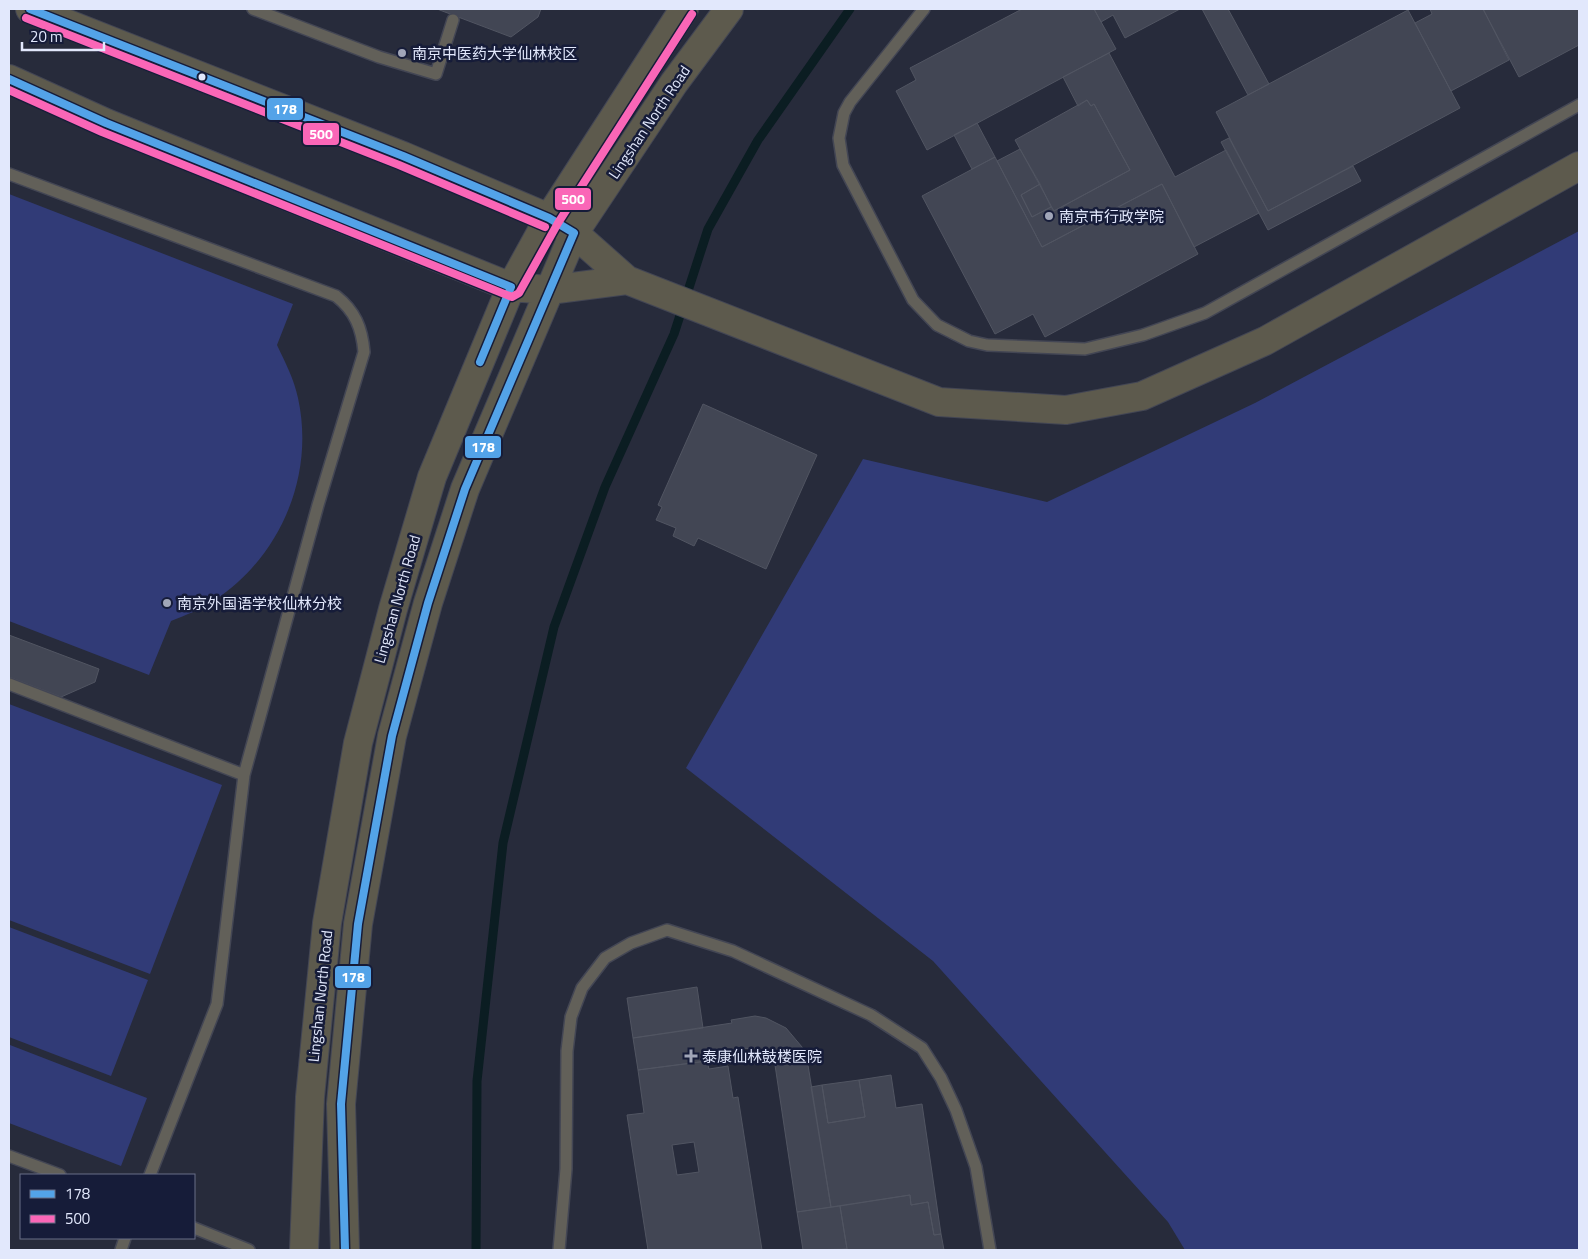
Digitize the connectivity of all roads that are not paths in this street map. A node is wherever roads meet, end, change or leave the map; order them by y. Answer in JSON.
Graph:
{"nodes":[{"id":1,"x":30,"y":9,"type":"edge"},
{"id":2,"x":253,"y":9,"type":"edge"},
{"id":3,"x":684,"y":9,"type":"edge"},
{"id":4,"x":729,"y":9,"type":"edge"},
{"id":5,"x":924,"y":9,"type":"edge"},
{"id":6,"x":453,"y":20,"type":"dead end"},
{"id":7,"x":9,"y":79,"type":"edge"},
{"id":8,"x":1579,"y":105,"type":"edge"},
{"id":9,"x":1579,"y":166,"type":"edge"},
{"id":10,"x":9,"y":174,"type":"edge"},
{"id":11,"x":549,"y":218,"type":"junction"},
{"id":12,"x":574,"y":233,"type":"junction"},
{"id":13,"x":627,"y":280,"type":"junction"},
{"id":14,"x":511,"y":287,"type":"junction"},
{"id":15,"x":549,"y":290,"type":"junction"},
{"id":16,"x":9,"y":684,"type":"edge"},
{"id":17,"x":244,"y":775,"type":"junction"},
{"id":18,"x":9,"y":1156,"type":"edge"},
{"id":19,"x":57,"y":1174,"type":"edge"},
{"id":20,"x":150,"y":1174,"type":"edge"},
{"id":21,"x":195,"y":1228,"type":"edge"},
{"id":22,"x":249,"y":1250,"type":"edge"},
{"id":23,"x":304,"y":1250,"type":"edge"},
{"id":24,"x":345,"y":1250,"type":"edge"},
{"id":25,"x":559,"y":1250,"type":"edge"},
{"id":26,"x":990,"y":1250,"type":"edge"}],
"edges":[{"from":1,"to":11,"type":"main road"},
{"from":2,"to":6,"type":"lane"},
{"from":3,"to":11,"type":"main road","name":"Lingshan North Road"},
{"from":4,"to":12,"type":"main road","name":"Lingshan North Road"},
{"from":5,"to":8,"type":"lane"},
{"from":7,"to":14,"type":"main road"},
{"from":9,"to":13,"type":"main road"},
{"from":10,"to":17,"type":"lane"},
{"from":11,"to":12,"type":"main road"},
{"from":11,"to":14,"type":"main road","name":"Lingshan North Road"},
{"from":12,"to":13,"type":"main road"},
{"from":12,"to":15,"type":"main road","name":"Lingshan North Road"},
{"from":13,"to":15,"type":"main road"},
{"from":14,"to":15,"type":"main road"},
{"from":14,"to":23,"type":"main road","name":"Lingshan North Road"},
{"from":15,"to":24,"type":"main road","name":"Lingshan North Road"},
{"from":16,"to":17,"type":"lane"},
{"from":17,"to":20,"type":"lane"},
{"from":18,"to":19,"type":"lane"},
{"from":21,"to":22,"type":"lane"},
{"from":25,"to":26,"type":"lane"}]}
